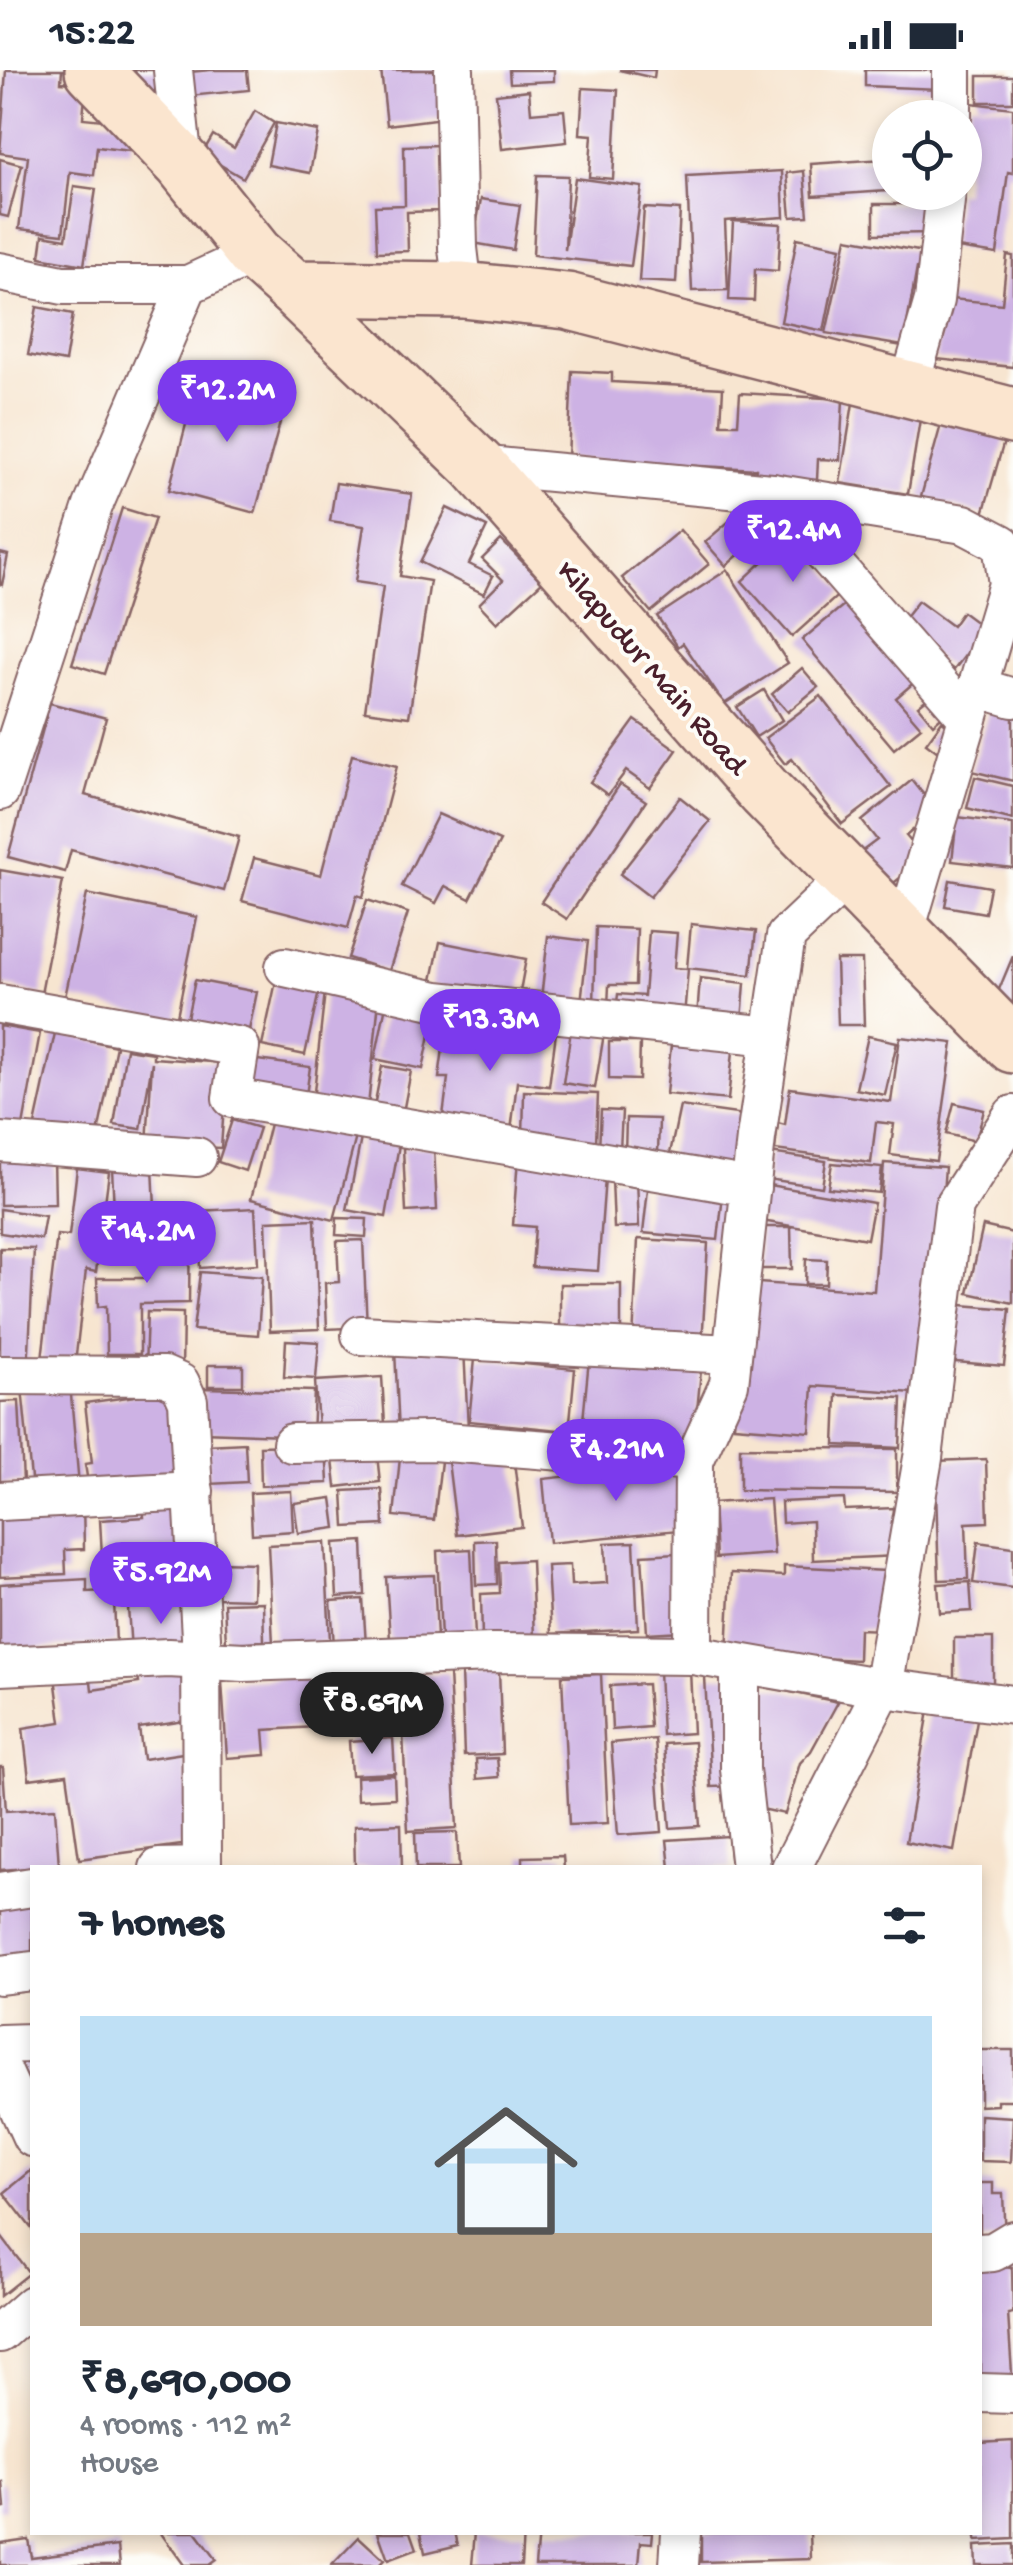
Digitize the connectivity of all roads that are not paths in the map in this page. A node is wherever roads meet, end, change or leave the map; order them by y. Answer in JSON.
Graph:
{"nodes":[{"id":1,"x":93,"y":70,"type":"edge"},
{"id":2,"x":173,"y":70,"type":"edge"},
{"id":3,"x":454,"y":70,"type":"edge"},
{"id":4,"x":952,"y":70,"type":"edge"},
{"id":5,"x":952,"y":100,"type":"edge"},
{"id":6,"x":182,"y":164,"type":"junction"},
{"id":7,"x":944,"y":210,"type":"edge"},
{"id":8,"x":274,"y":271,"type":"junction"},
{"id":9,"x":0,"y":272,"type":"edge"},
{"id":10,"x":188,"y":285,"type":"junction"},
{"id":11,"x":463,"y":290,"type":"junction"},
{"id":12,"x":909,"y":387,"type":"junction"},
{"id":13,"x":1013,"y":416,"type":"edge"},
{"id":14,"x":477,"y":465,"type":"junction"},
{"id":15,"x":772,"y":493,"type":"junction"},
{"id":16,"x":986,"y":701,"type":"edge"},
{"id":17,"x":3,"y":775,"type":"edge"},
{"id":18,"x":848,"y":877,"type":"junction"},
{"id":19,"x":904,"y":934,"type":"junction"},
{"id":20,"x":285,"y":967,"type":"dead end"},
{"id":21,"x":0,"y":1004,"type":"edge"},
{"id":22,"x":771,"y":1036,"type":"junction"},
{"id":23,"x":1013,"y":1045,"type":"edge"},
{"id":24,"x":1013,"y":1116,"type":"edge"},
{"id":25,"x":0,"y":1142,"type":"edge"},
{"id":26,"x":197,"y":1157,"type":"dead end"},
{"id":27,"x":751,"y":1186,"type":"junction"},
{"id":28,"x":360,"y":1335,"type":"dead end"},
{"id":29,"x":732,"y":1354,"type":"junction"},
{"id":30,"x":0,"y":1375,"type":"edge"},
{"id":31,"x":292,"y":1443,"type":"dead end"},
{"id":32,"x":694,"y":1461,"type":"junction"},
{"id":33,"x":194,"y":1491,"type":"junction"},
{"id":34,"x":0,"y":1501,"type":"edge"},
{"id":35,"x":693,"y":1655,"type":"junction"},
{"id":36,"x":201,"y":1660,"type":"junction"},
{"id":37,"x":740,"y":1665,"type":"junction"},
{"id":38,"x":0,"y":1666,"type":"edge"},
{"id":39,"x":883,"y":1688,"type":"junction"},
{"id":40,"x":1013,"y":1706,"type":"edge"},
{"id":41,"x":202,"y":1865,"type":"edge"},
{"id":42,"x":751,"y":1865,"type":"edge"},
{"id":43,"x":793,"y":1865,"type":"edge"},
{"id":44,"x":30,"y":1887,"type":"edge"},
{"id":45,"x":0,"y":1892,"type":"edge"},
{"id":46,"x":30,"y":1971,"type":"edge"},
{"id":47,"x":0,"y":1975,"type":"edge"},
{"id":48,"x":30,"y":2043,"type":"edge"},
{"id":49,"x":0,"y":2044,"type":"edge"},
{"id":50,"x":0,"y":2066,"type":"edge"},
{"id":51,"x":30,"y":2132,"type":"edge"},
{"id":52,"x":1013,"y":2240,"type":"edge"},
{"id":53,"x":982,"y":2253,"type":"edge"},
{"id":54,"x":30,"y":2307,"type":"edge"},
{"id":55,"x":0,"y":2333,"type":"edge"},
{"id":56,"x":982,"y":2393,"type":"edge"},
{"id":57,"x":1013,"y":2394,"type":"edge"},
{"id":58,"x":681,"y":2535,"type":"edge"},
{"id":59,"x":679,"y":2565,"type":"edge"}],
"edges":[{"from":1,"to":6,"type":"street","name":"Kilapudur Main Road"},
{"from":2,"to":6,"type":"street"},
{"from":3,"to":11,"type":"street"},
{"from":4,"to":5,"type":"street"},
{"from":6,"to":8,"type":"street","name":"Kilapudur Main Road"},
{"from":7,"to":12,"type":"street"},
{"from":8,"to":10,"type":"street"},
{"from":8,"to":11,"type":"street"},
{"from":8,"to":14,"type":"street","name":"Kilapudur Main Road"},
{"from":9,"to":10,"type":"street"},
{"from":10,"to":17,"type":"street"},
{"from":11,"to":12,"type":"street"},
{"from":12,"to":13,"type":"street"},
{"from":14,"to":15,"type":"street"},
{"from":14,"to":18,"type":"street","name":"Kilapudur Main Road"},
{"from":15,"to":16,"type":"street"},
{"from":15,"to":16,"type":"street"},
{"from":16,"to":19,"type":"street"},
{"from":18,"to":19,"type":"street","name":"Kilapudur Main Road"},
{"from":18,"to":22,"type":"street"},
{"from":19,"to":23,"type":"street","name":"Kilapudur Main Road"},
{"from":20,"to":22,"type":"street"},
{"from":21,"to":27,"type":"street"},
{"from":22,"to":27,"type":"street"},
{"from":24,"to":39,"type":"street"},
{"from":25,"to":26,"type":"street"},
{"from":27,"to":29,"type":"street"},
{"from":28,"to":29,"type":"street"},
{"from":29,"to":32,"type":"street"},
{"from":30,"to":33,"type":"street"},
{"from":31,"to":32,"type":"street"},
{"from":32,"to":35,"type":"street"},
{"from":33,"to":34,"type":"street"},
{"from":33,"to":36,"type":"street"},
{"from":35,"to":36,"type":"street"},
{"from":35,"to":37,"type":"street"},
{"from":36,"to":38,"type":"street"},
{"from":36,"to":41,"type":"street"},
{"from":37,"to":39,"type":"street"},
{"from":37,"to":42,"type":"street"},
{"from":39,"to":40,"type":"street"},
{"from":39,"to":43,"type":"street"},
{"from":44,"to":45,"type":"street"},
{"from":46,"to":47,"type":"street"},
{"from":48,"to":49,"type":"street"},
{"from":50,"to":51,"type":"street"},
{"from":52,"to":53,"type":"street"},
{"from":54,"to":55,"type":"street"},
{"from":56,"to":57,"type":"street"},
{"from":58,"to":59,"type":"street"}]}
